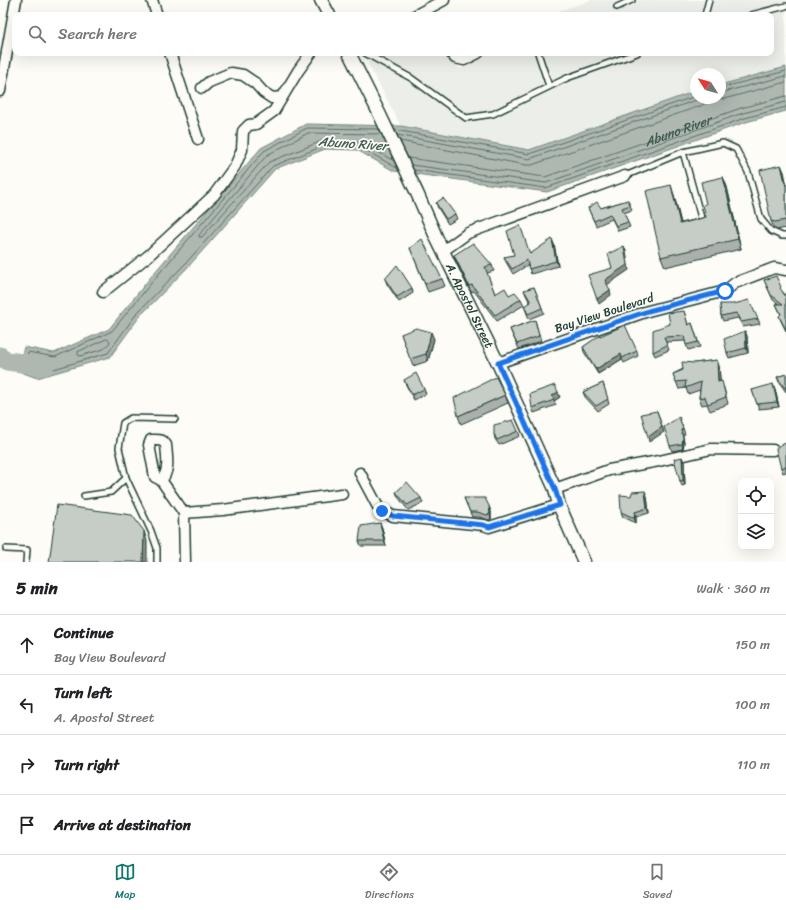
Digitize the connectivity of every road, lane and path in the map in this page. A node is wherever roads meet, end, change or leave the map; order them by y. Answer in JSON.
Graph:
{"nodes":[{"id":1,"x":16,"y":0,"type":"edge"},
{"id":2,"x":152,"y":0,"type":"edge"},
{"id":3,"x":321,"y":0,"type":"edge"},
{"id":4,"x":444,"y":0,"type":"edge"},
{"id":5,"x":632,"y":0,"type":"edge"},
{"id":6,"x":709,"y":0,"type":"edge"},
{"id":7,"x":786,"y":6,"type":"edge"},
{"id":8,"x":617,"y":7,"type":"dead end"},
{"id":9,"x":14,"y":12,"type":"edge"},
{"id":10,"x":156,"y":12,"type":"edge"},
{"id":11,"x":327,"y":12,"type":"edge"},
{"id":12,"x":423,"y":12,"type":"edge"},
{"id":13,"x":706,"y":12,"type":"edge"},
{"id":14,"x":763,"y":12,"type":"edge"},
{"id":15,"x":12,"y":23,"type":"edge"},
{"id":16,"x":171,"y":56,"type":"edge"},
{"id":17,"x":309,"y":56,"type":"edge"},
{"id":18,"x":351,"y":56,"type":"edge"},
{"id":19,"x":371,"y":56,"type":"edge"},
{"id":20,"x":454,"y":56,"type":"edge"},
{"id":21,"x":472,"y":56,"type":"edge"},
{"id":22,"x":539,"y":56,"type":"edge"},
{"id":23,"x":629,"y":56,"type":"edge"},
{"id":24,"x":549,"y":86,"type":"junction"},
{"id":25,"x":202,"y":88,"type":"dead end"},
{"id":26,"x":0,"y":91,"type":"edge"},
{"id":27,"x":282,"y":98,"type":"junction"},
{"id":28,"x":198,"y":139,"type":"dead end"},
{"id":29,"x":683,"y":152,"type":"junction"},
{"id":30,"x":625,"y":176,"type":"joint"},
{"id":31,"x":704,"y":226,"type":"edge"},
{"id":32,"x":786,"y":236,"type":"edge"},
{"id":33,"x":443,"y":251,"type":"junction"},
{"id":34,"x":786,"y":270,"type":"edge"},
{"id":35,"x":103,"y":292,"type":"dead end"},
{"id":36,"x":498,"y":363,"type":"junction"},
{"id":37,"x":175,"y":419,"type":"dead end"},
{"id":38,"x":772,"y":450,"type":"dead end"},
{"id":39,"x":360,"y":473,"type":"dead end"},
{"id":40,"x":126,"y":478,"type":"junction"},
{"id":41,"x":161,"y":480,"type":"dead end"},
{"id":42,"x":555,"y":489,"type":"junction"},
{"id":43,"x":342,"y":494,"type":"dead end"},
{"id":44,"x":84,"y":496,"type":"dead end"},
{"id":45,"x":560,"y":505,"type":"junction"},
{"id":46,"x":184,"y":513,"type":"junction"},
{"id":47,"x":6,"y":549,"type":"dead end"},
{"id":48,"x":26,"y":562,"type":"edge"},
{"id":49,"x":157,"y":562,"type":"edge"},
{"id":50,"x":185,"y":562,"type":"edge"},
{"id":51,"x":584,"y":562,"type":"edge"}],
"edges":[{"from":1,"to":9,"type":"street"},
{"from":2,"to":10,"type":"street"},
{"from":3,"to":11,"type":"street"},
{"from":4,"to":12,"type":"street"},
{"from":5,"to":8,"type":"lane"},
{"from":6,"to":13,"type":"lane"},
{"from":7,"to":14,"type":"lane"},
{"from":15,"to":26,"type":"street"},
{"from":16,"to":28,"type":"street"},
{"from":17,"to":27,"type":"street"},
{"from":18,"to":33,"type":"street","name":"A. Apostol Street"},
{"from":19,"to":24,"type":"lane"},
{"from":20,"to":21,"type":"street"},
{"from":22,"to":24,"type":"lane"},
{"from":23,"to":24,"type":"lane"},
{"from":25,"to":27,"type":"street"},
{"from":27,"to":35,"type":"street"},
{"from":29,"to":30,"type":"lane"},
{"from":29,"to":31,"type":"lane"},
{"from":29,"to":32,"type":"lane"},
{"from":30,"to":33,"type":"street"},
{"from":33,"to":36,"type":"street","name":"A. Apostol Street"},
{"from":34,"to":36,"type":"street","name":"Bay View Boulevard"},
{"from":36,"to":42,"type":"street","name":"A. Apostol Street"},
{"from":37,"to":40,"type":"lane"},
{"from":38,"to":42,"type":"street"},
{"from":39,"to":45,"type":"street"},
{"from":40,"to":44,"type":"lane"},
{"from":40,"to":49,"type":"lane"},
{"from":41,"to":46,"type":"street"},
{"from":42,"to":45,"type":"street","name":"A. Apostol Street"},
{"from":43,"to":46,"type":"street"},
{"from":45,"to":51,"type":"street","name":"A. Apostol Street"},
{"from":46,"to":50,"type":"street"},
{"from":47,"to":48,"type":"lane"}]}
